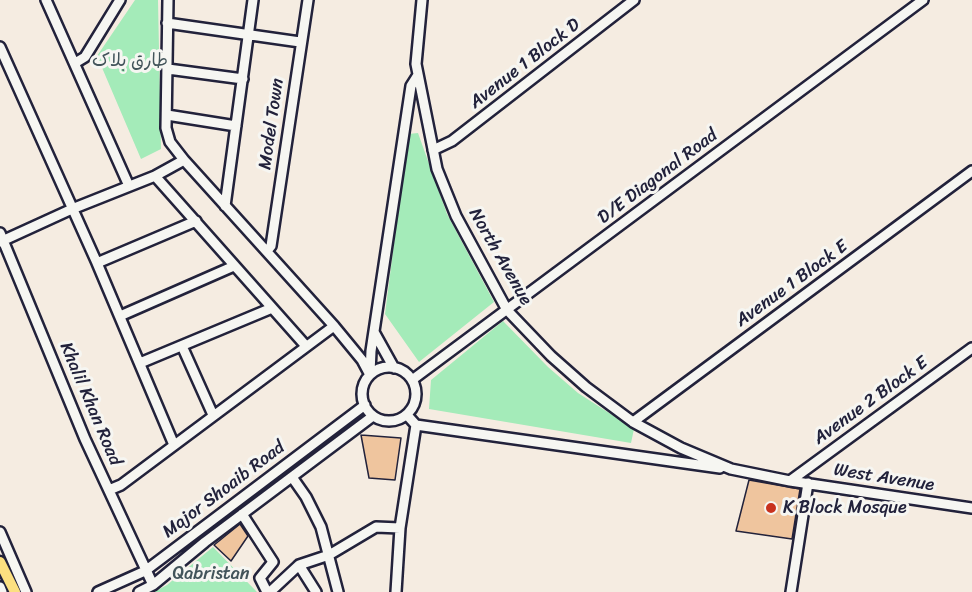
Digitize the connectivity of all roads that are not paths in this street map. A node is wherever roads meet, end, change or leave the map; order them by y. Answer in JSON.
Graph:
{"nodes":[{"id":1,"x":46,"y":0,"type":"edge"},
{"id":2,"x":120,"y":0,"type":"edge"},
{"id":3,"x":168,"y":0,"type":"edge"},
{"id":4,"x":253,"y":0,"type":"edge"},
{"id":5,"x":308,"y":0,"type":"edge"},
{"id":6,"x":422,"y":0,"type":"edge"},
{"id":7,"x":634,"y":0,"type":"edge"},
{"id":8,"x":922,"y":0,"type":"edge"},
{"id":9,"x":167,"y":22,"type":"junction"},
{"id":10,"x":248,"y":36,"type":"junction"},
{"id":11,"x":300,"y":42,"type":"junction"},
{"id":12,"x":0,"y":47,"type":"edge"},
{"id":13,"x":75,"y":63,"type":"junction"},
{"id":14,"x":168,"y":69,"type":"junction"},
{"id":15,"x":418,"y":75,"type":"junction"},
{"id":16,"x":243,"y":79,"type":"junction"},
{"id":17,"x":167,"y":115,"type":"junction"},
{"id":18,"x":236,"y":126,"type":"junction"},
{"id":19,"x":433,"y":150,"type":"junction"},
{"id":20,"x":183,"y":160,"type":"junction"},
{"id":21,"x":972,"y":171,"type":"edge"},
{"id":22,"x":155,"y":176,"type":"junction"},
{"id":23,"x":129,"y":186,"type":"junction"},
{"id":24,"x":225,"y":206,"type":"junction"},
{"id":25,"x":72,"y":208,"type":"junction"},
{"id":26,"x":196,"y":221,"type":"junction"},
{"id":27,"x":1,"y":239,"type":"edge"},
{"id":28,"x":267,"y":251,"type":"junction"},
{"id":29,"x":97,"y":263,"type":"junction"},
{"id":30,"x":234,"y":266,"type":"junction"},
{"id":31,"x":272,"y":308,"type":"junction"},
{"id":32,"x":507,"y":309,"type":"junction"},
{"id":33,"x":120,"y":316,"type":"junction"},
{"id":34,"x":334,"y":326,"type":"junction"},
{"id":35,"x":374,"y":332,"type":"junction"},
{"id":36,"x":182,"y":346,"type":"junction"},
{"id":37,"x":306,"y":346,"type":"junction"},
{"id":38,"x":972,"y":348,"type":"edge"},
{"id":39,"x":140,"y":363,"type":"junction"},
{"id":40,"x":394,"y":368,"type":"junction"},
{"id":41,"x":370,"y":375,"type":"junction"},
{"id":42,"x":412,"y":380,"type":"junction"},
{"id":43,"x":365,"y":405,"type":"junction"},
{"id":44,"x":213,"y":415,"type":"junction"},
{"id":45,"x":407,"y":415,"type":"junction"},
{"id":46,"x":373,"y":416,"type":"junction"},
{"id":47,"x":633,"y":422,"type":"junction"},
{"id":48,"x":416,"y":425,"type":"junction"},
{"id":49,"x":174,"y":445,"type":"junction"},
{"id":50,"x":731,"y":469,"type":"junction"},
{"id":51,"x":292,"y":477,"type":"junction"},
{"id":52,"x":790,"y":481,"type":"junction"},
{"id":53,"x":808,"y":483,"type":"junction"},
{"id":54,"x":109,"y":490,"type":"junction"},
{"id":55,"x":972,"y":508,"type":"edge"},
{"id":56,"x":242,"y":514,"type":"junction"},
{"id":57,"x":400,"y":528,"type":"junction"},
{"id":58,"x":0,"y":532,"type":"edge"},
{"id":59,"x":329,"y":555,"type":"junction"},
{"id":60,"x":0,"y":562,"type":"edge"},
{"id":61,"x":300,"y":565,"type":"junction"},
{"id":62,"x":145,"y":571,"type":"junction"},
{"id":63,"x":153,"y":585,"type":"junction"},
{"id":64,"x":0,"y":587,"type":"edge"},
{"id":65,"x":2,"y":592,"type":"edge"},
{"id":66,"x":15,"y":592,"type":"edge"},
{"id":67,"x":26,"y":592,"type":"edge"},
{"id":68,"x":98,"y":592,"type":"edge"},
{"id":69,"x":139,"y":592,"type":"edge"},
{"id":70,"x":268,"y":592,"type":"edge"},
{"id":71,"x":316,"y":592,"type":"edge"},
{"id":72,"x":338,"y":592,"type":"edge"},
{"id":73,"x":396,"y":592,"type":"edge"},
{"id":74,"x":791,"y":592,"type":"edge"}],
"edges":[{"from":1,"to":13,"type":"street"},
{"from":2,"to":13,"type":"street"},
{"from":3,"to":9,"type":"street"},
{"from":4,"to":10,"type":"street"},
{"from":5,"to":11,"type":"street","name":"Model Town"},
{"from":6,"to":15,"type":"street","name":"North Avenue"},
{"from":7,"to":19,"type":"street","name":"Avenue 1 Block D"},
{"from":8,"to":32,"type":"street","name":"D/E Diagonal Road"},
{"from":9,"to":10,"type":"street"},
{"from":9,"to":14,"type":"street"},
{"from":10,"to":11,"type":"street"},
{"from":10,"to":16,"type":"street"},
{"from":11,"to":28,"type":"street","name":"Model Town"},
{"from":12,"to":25,"type":"street"},
{"from":13,"to":23,"type":"street"},
{"from":14,"to":16,"type":"street"},
{"from":14,"to":17,"type":"street"},
{"from":15,"to":19,"type":"street","name":"North Avenue"},
{"from":15,"to":35,"type":"street"},
{"from":16,"to":18,"type":"street"},
{"from":17,"to":18,"type":"street"},
{"from":17,"to":20,"type":"street"},
{"from":18,"to":24,"type":"street"},
{"from":19,"to":32,"type":"street","name":"North Avenue"},
{"from":20,"to":22,"type":"street"},
{"from":20,"to":24,"type":"street"},
{"from":21,"to":47,"type":"street","name":"Avenue 1 Block E"},
{"from":22,"to":23,"type":"street"},
{"from":22,"to":26,"type":"street"},
{"from":23,"to":25,"type":"street"},
{"from":24,"to":28,"type":"street"},
{"from":25,"to":27,"type":"street"},
{"from":25,"to":29,"type":"street"},
{"from":26,"to":29,"type":"street"},
{"from":26,"to":30,"type":"street"},
{"from":27,"to":54,"type":"street","name":"Khalil Khan Road"},
{"from":28,"to":34,"type":"street"},
{"from":29,"to":33,"type":"street"},
{"from":30,"to":31,"type":"street"},
{"from":30,"to":33,"type":"street"},
{"from":31,"to":36,"type":"street"},
{"from":31,"to":37,"type":"street"},
{"from":32,"to":42,"type":"street","name":"D/E Diagonal Road"},
{"from":32,"to":47,"type":"street","name":"North Avenue"},
{"from":33,"to":39,"type":"street"},
{"from":34,"to":37,"type":"street"},
{"from":34,"to":41,"type":"street"},
{"from":35,"to":40,"type":"street"},
{"from":35,"to":41,"type":"street"},
{"from":36,"to":39,"type":"street"},
{"from":36,"to":44,"type":"street"},
{"from":37,"to":44,"type":"street"},
{"from":38,"to":52,"type":"street","name":"Avenue 2 Block E"},
{"from":39,"to":49,"type":"street"},
{"from":40,"to":41,"type":"street"},
{"from":40,"to":42,"type":"street"},
{"from":41,"to":43,"type":"street"},
{"from":42,"to":45,"type":"street"},
{"from":43,"to":46,"type":"street"},
{"from":43,"to":62,"type":"street","name":"Major Shoaib Road"},
{"from":44,"to":49,"type":"street"},
{"from":45,"to":46,"type":"street"},
{"from":45,"to":48,"type":"street"},
{"from":46,"to":51,"type":"street","name":"Major Shoaib Road"},
{"from":47,"to":50,"type":"street","name":"North Avenue"},
{"from":48,"to":50,"type":"street"},
{"from":48,"to":57,"type":"street"},
{"from":49,"to":54,"type":"street"},
{"from":50,"to":52,"type":"street","name":"North Avenue"},
{"from":51,"to":56,"type":"street","name":"Major Shoaib Road"},
{"from":51,"to":59,"type":"street"},
{"from":52,"to":53,"type":"street","name":"West Avenue"},
{"from":53,"to":55,"type":"street","name":"West Avenue"},
{"from":53,"to":74,"type":"street"},
{"from":54,"to":62,"type":"street","name":"Khalil Khan Road"},
{"from":56,"to":63,"type":"street","name":"Major Shoaib Road"},
{"from":56,"to":70,"type":"street"},
{"from":57,"to":59,"type":"street"},
{"from":57,"to":73,"type":"street"},
{"from":58,"to":67,"type":"street"},
{"from":59,"to":61,"type":"street"},
{"from":59,"to":72,"type":"street"},
{"from":60,"to":66,"type":"main road"},
{"from":61,"to":70,"type":"street"},
{"from":61,"to":71,"type":"street"},
{"from":62,"to":63,"type":"street","name":"Khalil Khan Road"},
{"from":62,"to":68,"type":"street","name":"Major Shoaib Road"},
{"from":63,"to":69,"type":"street","name":"Major Shoaib Road"},
{"from":64,"to":65,"type":"street"}]}
